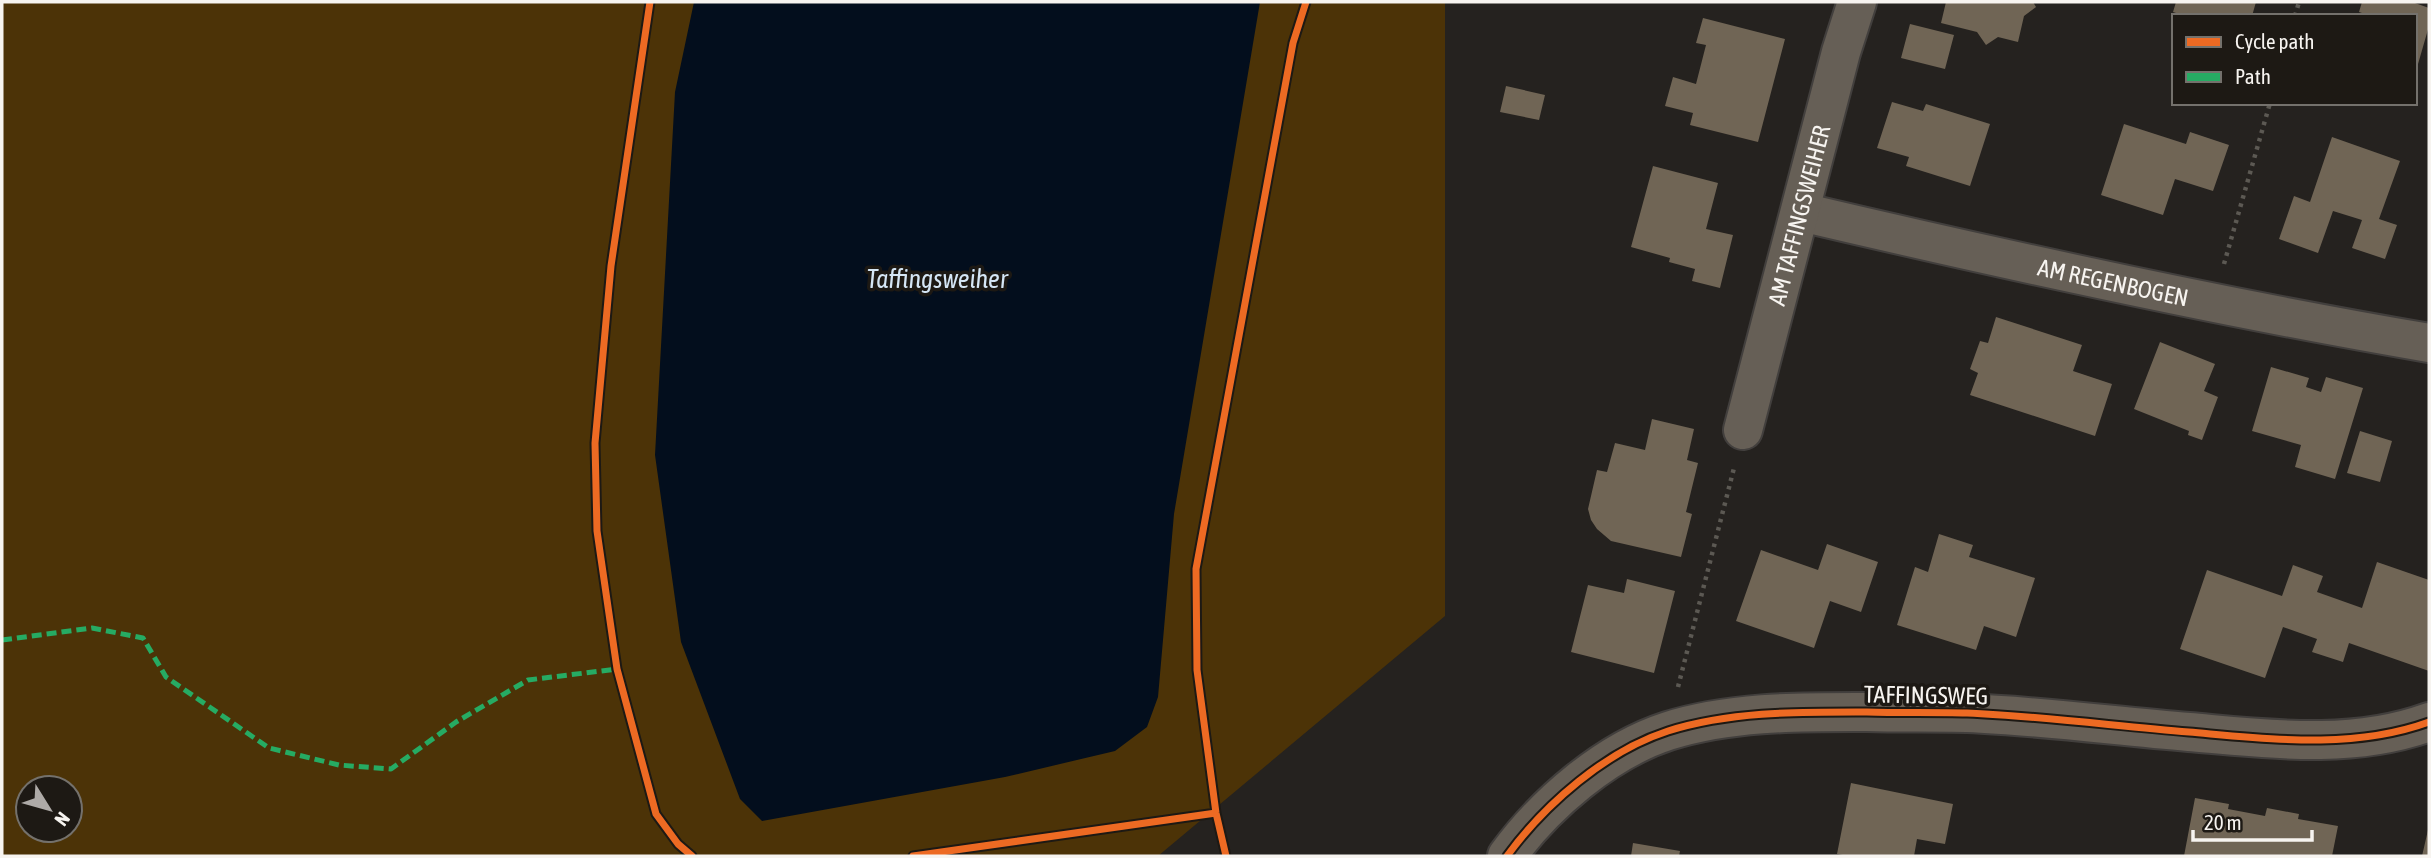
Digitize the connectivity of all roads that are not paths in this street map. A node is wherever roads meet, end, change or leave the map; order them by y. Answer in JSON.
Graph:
{"nodes":[{"id":1,"x":1857,"y":2,"type":"edge"},
{"id":2,"x":1801,"y":212,"type":"junction"},
{"id":3,"x":2429,"y":343,"type":"edge"},
{"id":4,"x":1743,"y":430,"type":"road end"},
{"id":5,"x":2429,"y":722,"type":"edge"},
{"id":6,"x":1507,"y":856,"type":"edge"}],
"edges":[{"from":1,"to":2,"type":"street","name":"AM TAFFINGSWEIHER"},
{"from":2,"to":3,"type":"street","name":"AM REGENBOGEN"},
{"from":2,"to":4,"type":"street","name":"AM TAFFINGSWEIHER"},
{"from":5,"to":6,"type":"street","name":"TAFFINGSWEG"}]}
